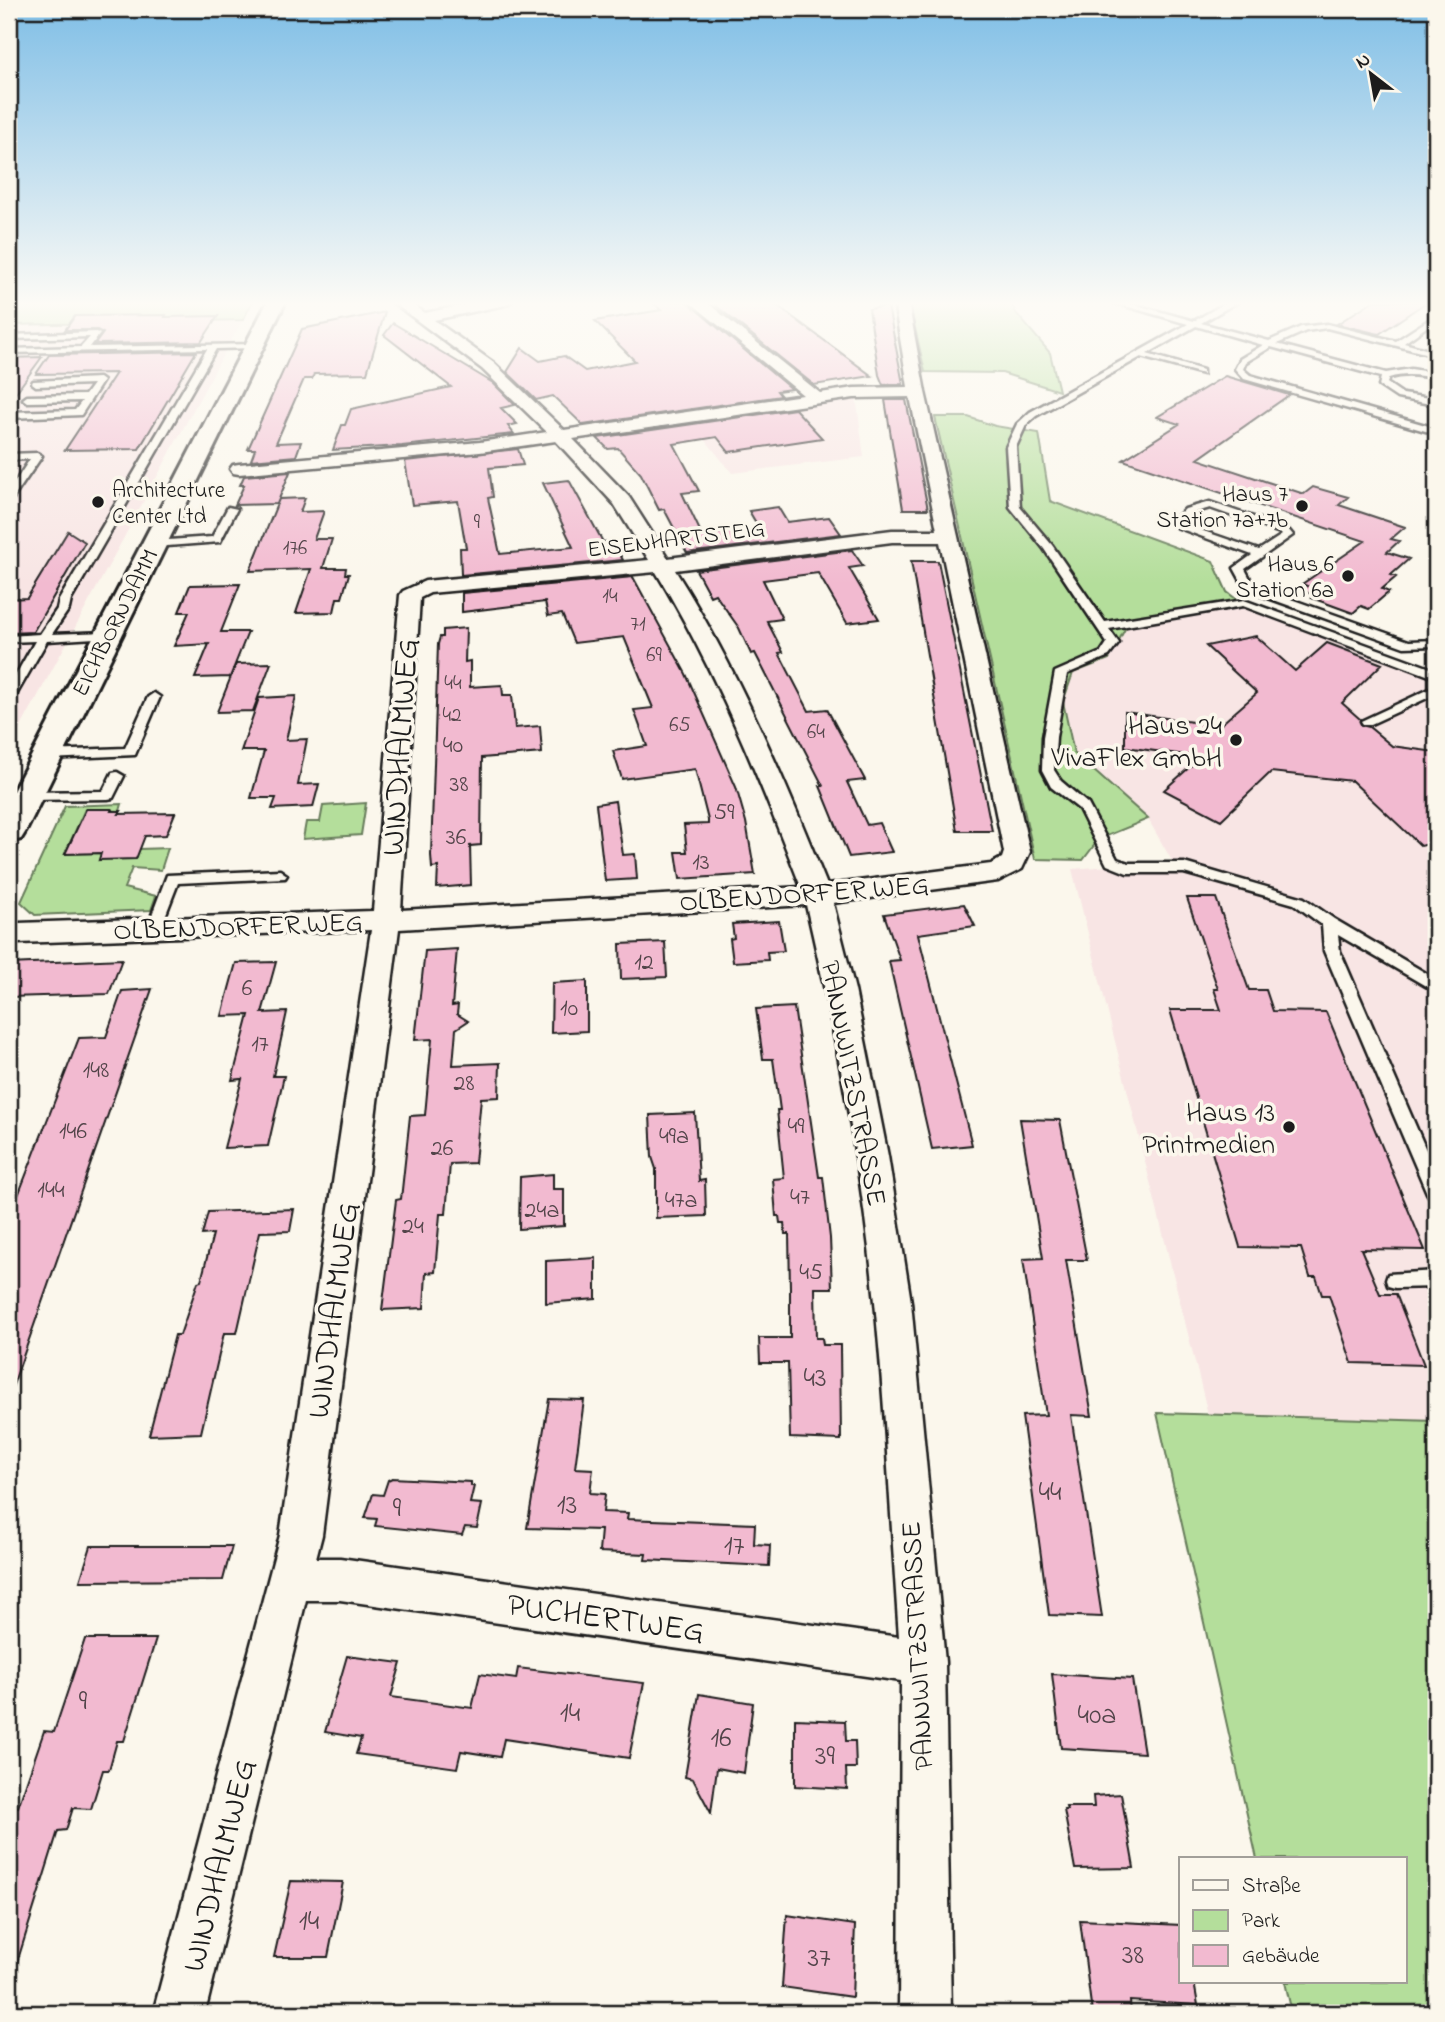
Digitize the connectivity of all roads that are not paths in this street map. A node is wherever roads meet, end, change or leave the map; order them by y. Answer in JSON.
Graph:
{"nodes":[{"id":1,"x":90,"y":395,"type":"edge"},
{"id":2,"x":185,"y":395,"type":"edge"},
{"id":3,"x":230,"y":395,"type":"edge"},
{"id":4,"x":519,"y":395,"type":"edge"},
{"id":5,"x":813,"y":395,"type":"edge"},
{"id":6,"x":836,"y":395,"type":"edge"},
{"id":7,"x":919,"y":395,"type":"edge"},
{"id":8,"x":1066,"y":395,"type":"edge"},
{"id":9,"x":1339,"y":395,"type":"edge"},
{"id":10,"x":1386,"y":395,"type":"edge"},
{"id":11,"x":88,"y":398,"type":"junction"},
{"id":12,"x":816,"y":398,"type":"junction"},
{"id":13,"x":27,"y":399,"type":"dead end"},
{"id":14,"x":1436,"y":402,"type":"edge"},
{"id":15,"x":1387,"y":405,"type":"junction"},
{"id":16,"x":9,"y":415,"type":"edge"},
{"id":17,"x":1436,"y":431,"type":"edge"},
{"id":18,"x":561,"y":436,"type":"junction"},
{"id":19,"x":9,"y":457,"type":"edge"},
{"id":20,"x":239,"y":469,"type":"dead end"},
{"id":21,"x":9,"y":498,"type":"edge"},
{"id":22,"x":232,"y":509,"type":"dead end"},
{"id":23,"x":949,"y":536,"type":"junction"},
{"id":24,"x":154,"y":544,"type":"junction"},
{"id":25,"x":1260,"y":554,"type":"junction"},
{"id":26,"x":663,"y":565,"type":"junction"},
{"id":27,"x":410,"y":594,"type":"joint"},
{"id":28,"x":1104,"y":626,"type":"junction"},
{"id":29,"x":107,"y":635,"type":"junction"},
{"id":30,"x":44,"y":637,"type":"junction"},
{"id":31,"x":9,"y":639,"type":"edge"},
{"id":32,"x":1436,"y":643,"type":"edge"},
{"id":33,"x":1436,"y":674,"type":"edge"},
{"id":34,"x":1436,"y":690,"type":"edge"},
{"id":35,"x":154,"y":696,"type":"dead end"},
{"id":36,"x":9,"y":697,"type":"edge"},
{"id":37,"x":1367,"y":722,"type":"dead end"},
{"id":38,"x":48,"y":754,"type":"junction"},
{"id":39,"x":117,"y":776,"type":"dead end"},
{"id":40,"x":26,"y":796,"type":"junction"},
{"id":41,"x":9,"y":831,"type":"edge"},
{"id":42,"x":280,"y":875,"type":"dead end"},
{"id":43,"x":817,"y":894,"type":"junction"},
{"id":44,"x":386,"y":920,"type":"junction"},
{"id":45,"x":1329,"y":923,"type":"junction"},
{"id":46,"x":154,"y":928,"type":"junction"},
{"id":47,"x":18,"y":933,"type":"dead end"},
{"id":48,"x":1436,"y":986,"type":"edge"},
{"id":49,"x":1436,"y":1193,"type":"edge"},
{"id":50,"x":1436,"y":1279,"type":"edge"},
{"id":51,"x":1395,"y":1280,"type":"dead end"},
{"id":52,"x":289,"y":1579,"type":"junction"},
{"id":53,"x":923,"y":1661,"type":"junction"},
{"id":54,"x":179,"y":2013,"type":"edge"},
{"id":55,"x":925,"y":2013,"type":"edge"}],
"edges":[{"from":1,"to":11,"type":"lane"},
{"from":2,"to":30,"type":"lane"},
{"from":3,"to":24,"type":"main road","name":"EICHBORNDAMM"},
{"from":4,"to":18,"type":"street","name":"PANNWITZSTRASSE"},
{"from":5,"to":12,"type":"street"},
{"from":6,"to":12,"type":"street"},
{"from":7,"to":23,"type":"street","name":"OLBENDORFER WEG"},
{"from":8,"to":28,"type":"lane"},
{"from":9,"to":15,"type":"lane"},
{"from":10,"to":15,"type":"lane"},
{"from":11,"to":13,"type":"lane"},
{"from":11,"to":16,"type":"lane"},
{"from":12,"to":18,"type":"street"},
{"from":14,"to":15,"type":"lane"},
{"from":15,"to":17,"type":"lane"},
{"from":18,"to":20,"type":"street"},
{"from":18,"to":26,"type":"street","name":"PANNWITZSTRASSE"},
{"from":19,"to":21,"type":"lane"},
{"from":22,"to":24,"type":"lane"},
{"from":23,"to":26,"type":"street","name":"EISENHARTSTEIG"},
{"from":23,"to":43,"type":"street","name":"OLBENDORFER WEG"},
{"from":24,"to":29,"type":"main road","name":"EICHBORNDAMM"},
{"from":25,"to":25,"type":"lane"},
{"from":25,"to":32,"type":"lane"},
{"from":26,"to":27,"type":"street","name":"EISENHARTSTEIG"},
{"from":26,"to":43,"type":"street","name":"PANNWITZSTRASSE"},
{"from":27,"to":44,"type":"street","name":"WINDHALMWEG"},
{"from":28,"to":33,"type":"lane"},
{"from":28,"to":45,"type":"lane"},
{"from":29,"to":30,"type":"lane"},
{"from":29,"to":38,"type":"main road","name":"EICHBORNDAMM"},
{"from":30,"to":31,"type":"lane"},
{"from":30,"to":36,"type":"lane"},
{"from":34,"to":37,"type":"lane"},
{"from":35,"to":38,"type":"lane"},
{"from":38,"to":40,"type":"main road","name":"EICHBORNDAMM"},
{"from":39,"to":40,"type":"lane"},
{"from":40,"to":41,"type":"main road","name":"EICHBORNDAMM"},
{"from":42,"to":46,"type":"lane"},
{"from":43,"to":44,"type":"street","name":"OLBENDORFER WEG"},
{"from":43,"to":53,"type":"street","name":"PANNWITZSTRASSE"},
{"from":44,"to":46,"type":"street","name":"OLBENDORFER WEG"},
{"from":44,"to":52,"type":"street","name":"WINDHALMWEG"},
{"from":45,"to":48,"type":"lane"},
{"from":45,"to":49,"type":"lane"},
{"from":46,"to":47,"type":"street","name":"OLBENDORFER WEG"},
{"from":50,"to":51,"type":"lane"},
{"from":52,"to":53,"type":"street","name":"PUCHERTWEG"},
{"from":52,"to":54,"type":"street","name":"WINDHALMWEG"},
{"from":53,"to":55,"type":"street","name":"PANNWITZSTRASSE"}]}
